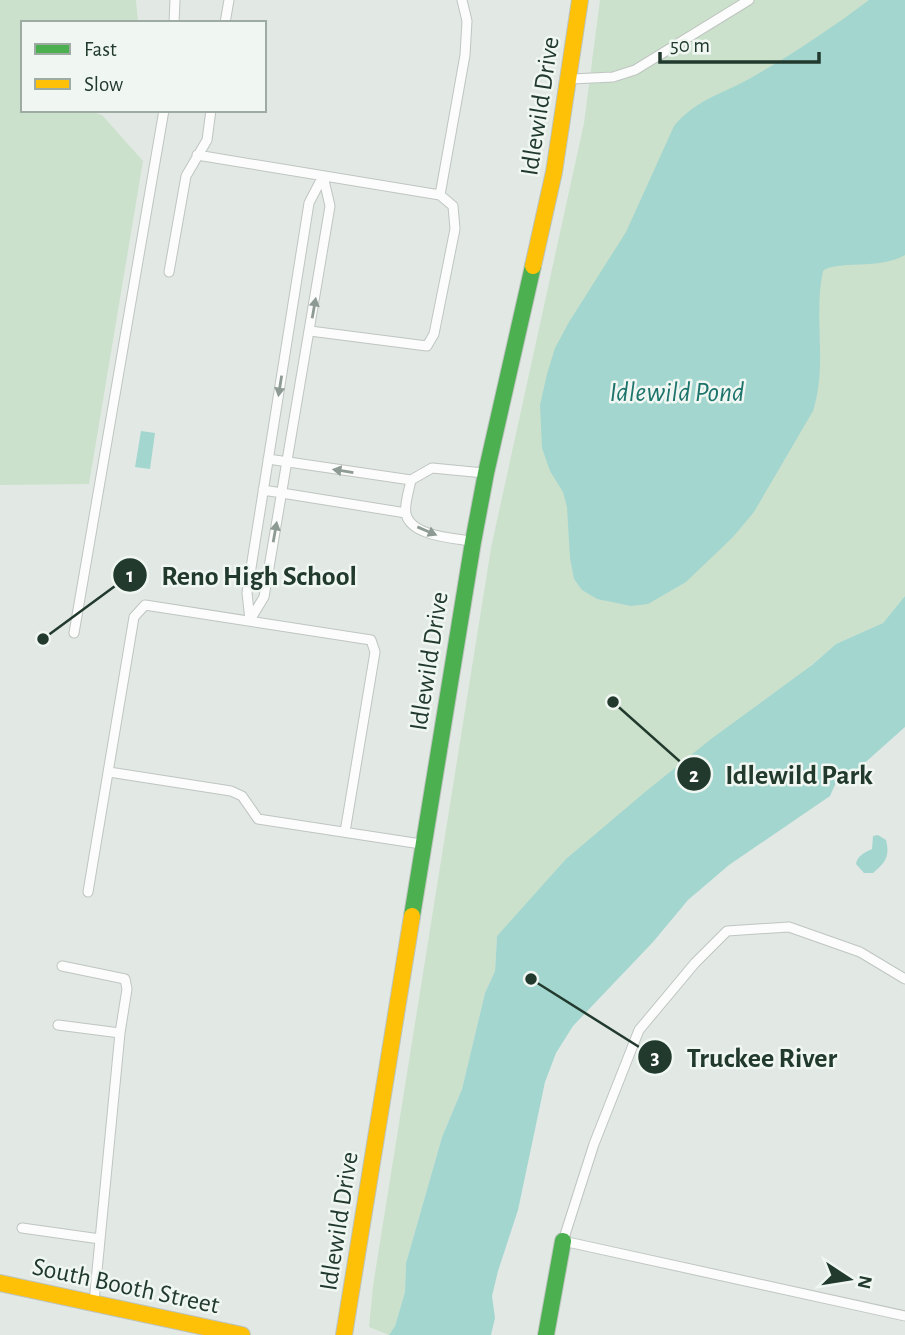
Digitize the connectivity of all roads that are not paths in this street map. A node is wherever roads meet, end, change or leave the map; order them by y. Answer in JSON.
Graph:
{"nodes":[{"id":1,"x":175,"y":0,"type":"edge"},
{"id":2,"x":229,"y":0,"type":"edge"},
{"id":3,"x":462,"y":0,"type":"edge"},
{"id":4,"x":580,"y":0,"type":"edge"},
{"id":5,"x":749,"y":0,"type":"edge"},
{"id":6,"x":174,"y":21,"type":"edge"},
{"id":7,"x":225,"y":21,"type":"edge"},
{"id":8,"x":570,"y":79,"type":"junction"},
{"id":9,"x":164,"y":112,"type":"edge"},
{"id":10,"x":211,"y":112,"type":"edge"},
{"id":11,"x":197,"y":155,"type":"junction"},
{"id":12,"x":323,"y":176,"type":"junction"},
{"id":13,"x":440,"y":195,"type":"junction"},
{"id":14,"x":169,"y":272,"type":"dead end"},
{"id":15,"x":310,"y":331,"type":"junction"},
{"id":16,"x":268,"y":459,"type":"junction"},
{"id":17,"x":287,"y":462,"type":"junction"},
{"id":18,"x":486,"y":473,"type":"junction"},
{"id":19,"x":411,"y":480,"type":"junction"},
{"id":20,"x":263,"y":490,"type":"junction"},
{"id":21,"x":282,"y":492,"type":"junction"},
{"id":22,"x":406,"y":513,"type":"junction"},
{"id":23,"x":473,"y":542,"type":"junction"},
{"id":24,"x":250,"y":620,"type":"junction"},
{"id":25,"x":75,"y":633,"type":"dead end"},
{"id":26,"x":109,"y":772,"type":"junction"},
{"id":27,"x":345,"y":832,"type":"junction"},
{"id":28,"x":423,"y":844,"type":"junction"},
{"id":29,"x":88,"y":892,"type":"dead end"},
{"id":30,"x":62,"y":966,"type":"dead end"},
{"id":31,"x":905,"y":979,"type":"edge"},
{"id":32,"x":58,"y":1025,"type":"dead end"},
{"id":33,"x":120,"y":1033,"type":"junction"},
{"id":34,"x":22,"y":1228,"type":"dead end"},
{"id":35,"x":100,"y":1239,"type":"junction"},
{"id":36,"x":563,"y":1241,"type":"junction"},
{"id":37,"x":0,"y":1283,"type":"edge"},
{"id":38,"x":94,"y":1304,"type":"junction"},
{"id":39,"x":905,"y":1316,"type":"edge"},
{"id":40,"x":242,"y":1335,"type":"edge"},
{"id":41,"x":344,"y":1335,"type":"edge"},
{"id":42,"x":546,"y":1335,"type":"edge"}],
"edges":[{"from":1,"to":6,"type":"lane"},
{"from":2,"to":7,"type":"lane"},
{"from":3,"to":13,"type":"lane"},
{"from":4,"to":8,"type":"street","name":"Idlewild Drive"},
{"from":5,"to":8,"type":"lane"},
{"from":8,"to":18,"type":"street","name":"Idlewild Drive"},
{"from":9,"to":25,"type":"lane"},
{"from":10,"to":11,"type":"lane"},
{"from":11,"to":12,"type":"lane"},
{"from":11,"to":14,"type":"lane"},
{"from":12,"to":13,"type":"lane"},
{"from":15,"to":12,"type":"lane","one_way":true},
{"from":12,"to":16,"type":"lane","one_way":true},
{"from":13,"to":15,"type":"lane"},
{"from":15,"to":17,"type":"lane"},
{"from":16,"to":17,"type":"lane"},
{"from":16,"to":20,"type":"lane"},
{"from":19,"to":17,"type":"lane","one_way":true},
{"from":17,"to":21,"type":"lane"},
{"from":18,"to":19,"type":"lane"},
{"from":18,"to":23,"type":"street","name":"Idlewild Drive"},
{"from":19,"to":22,"type":"lane"},
{"from":20,"to":21,"type":"lane"},
{"from":20,"to":24,"type":"lane"},
{"from":21,"to":22,"type":"lane"},
{"from":24,"to":21,"type":"lane","one_way":true},
{"from":22,"to":23,"type":"lane","one_way":true},
{"from":23,"to":28,"type":"street","name":"Idlewild Drive"},
{"from":24,"to":26,"type":"lane"},
{"from":24,"to":27,"type":"lane"},
{"from":26,"to":27,"type":"lane"},
{"from":26,"to":29,"type":"lane"},
{"from":27,"to":28,"type":"lane"},
{"from":28,"to":41,"type":"street","name":"Idlewild Drive"},
{"from":30,"to":33,"type":"lane"},
{"from":31,"to":36,"type":"lane"},
{"from":32,"to":33,"type":"lane"},
{"from":33,"to":35,"type":"lane"},
{"from":34,"to":35,"type":"lane"},
{"from":35,"to":38,"type":"lane"},
{"from":36,"to":39,"type":"lane"},
{"from":36,"to":42,"type":"street"},
{"from":37,"to":38,"type":"street","name":"South Booth Street"},
{"from":38,"to":40,"type":"street","name":"South Booth Street"}]}
